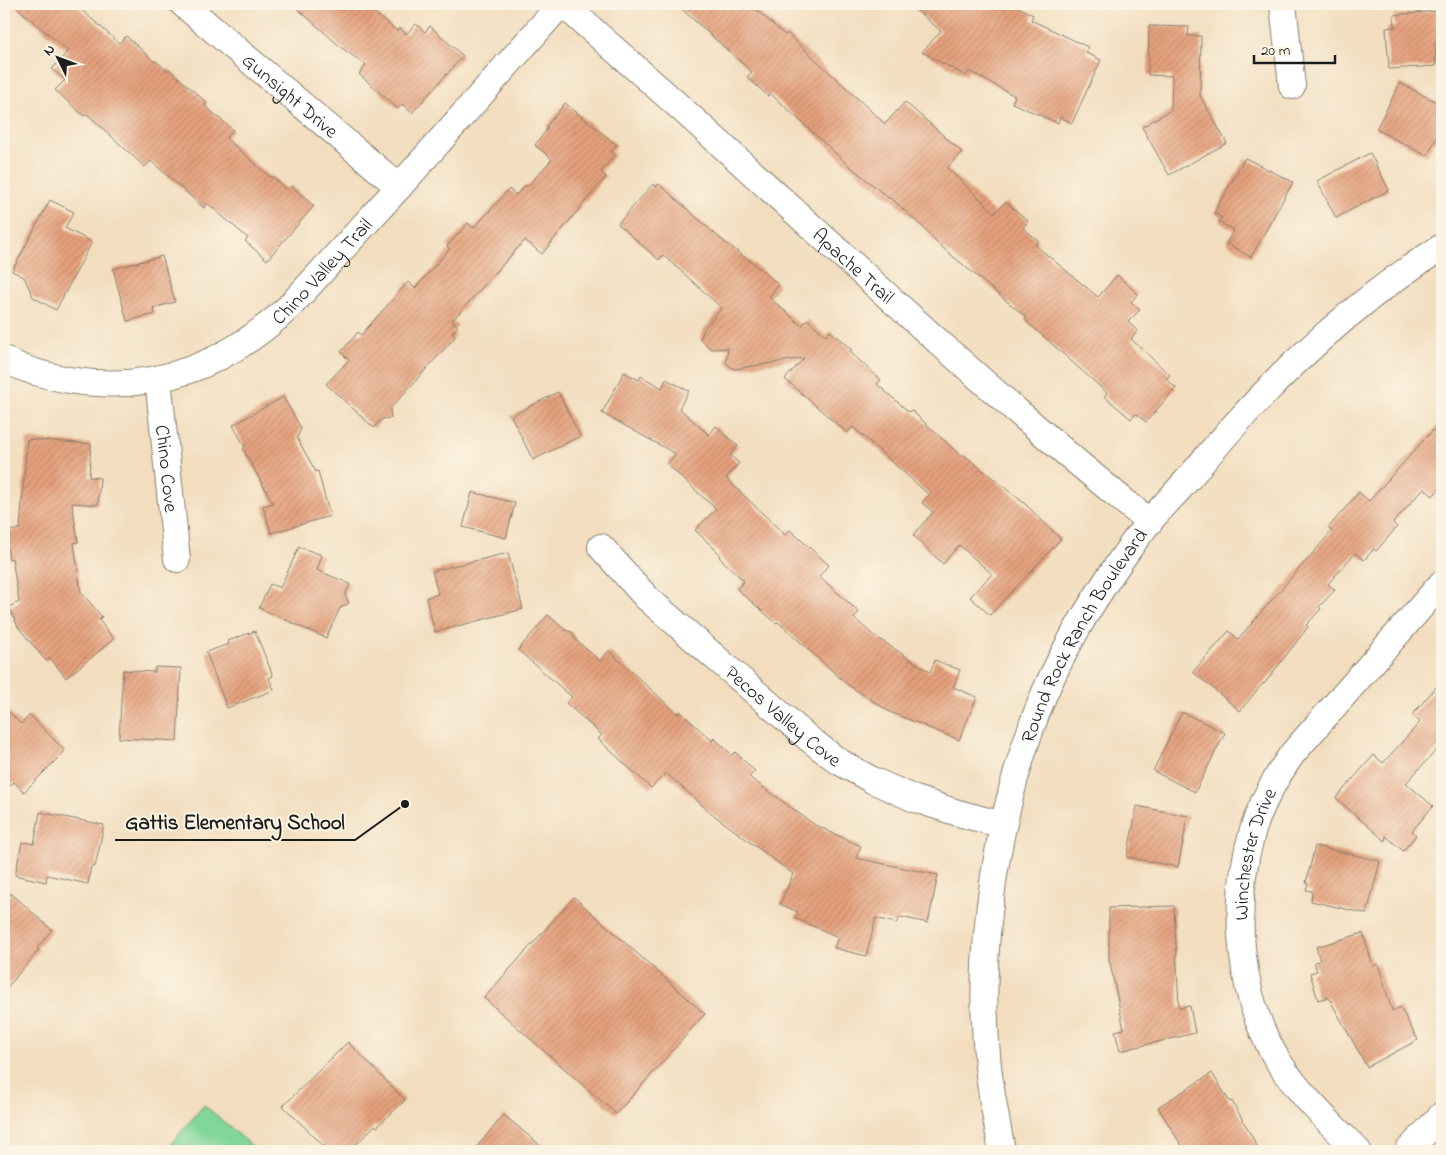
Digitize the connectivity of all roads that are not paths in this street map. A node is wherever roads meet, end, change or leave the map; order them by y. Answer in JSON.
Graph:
{"nodes":[{"id":1,"x":184,"y":4,"type":"edge"},
{"id":2,"x":562,"y":4,"type":"edge"},
{"id":3,"x":1283,"y":4,"type":"edge"},
{"id":4,"x":1292,"y":86,"type":"dead end"},
{"id":5,"x":399,"y":187,"type":"junction"},
{"id":6,"x":1442,"y":247,"type":"edge"},
{"id":7,"x":4,"y":359,"type":"edge"},
{"id":8,"x":158,"y":379,"type":"junction"},
{"id":9,"x":1150,"y":522,"type":"junction"},
{"id":10,"x":600,"y":547,"type":"dead end"},
{"id":11,"x":177,"y":559,"type":"dead end"},
{"id":12,"x":1442,"y":583,"type":"edge"},
{"id":13,"x":1004,"y":825,"type":"junction"},
{"id":14,"x":1442,"y":1115,"type":"edge"},
{"id":15,"x":1002,"y":1151,"type":"edge"},
{"id":16,"x":1358,"y":1151,"type":"edge"},
{"id":17,"x":1408,"y":1151,"type":"edge"}],
"edges":[{"from":1,"to":5,"type":"street","name":"Gunsight Drive"},
{"from":2,"to":5,"type":"street","name":"Chino Valley Trail"},
{"from":2,"to":9,"type":"street","name":"Apache Trail"},
{"from":3,"to":4,"type":"street"},
{"from":5,"to":8,"type":"street","name":"Chino Valley Trail"},
{"from":6,"to":9,"type":"street","name":"Round Rock Ranch Boulevard"},
{"from":7,"to":8,"type":"street","name":"Chino Valley Trail"},
{"from":8,"to":11,"type":"street","name":"Chino Cove"},
{"from":9,"to":13,"type":"street","name":"Round Rock Ranch Boulevard"},
{"from":10,"to":13,"type":"street","name":"Pecos Valley Cove"},
{"from":12,"to":16,"type":"street","name":"Winchester Drive"},
{"from":13,"to":15,"type":"street","name":"Round Rock Ranch Boulevard"},
{"from":14,"to":17,"type":"street"}]}
